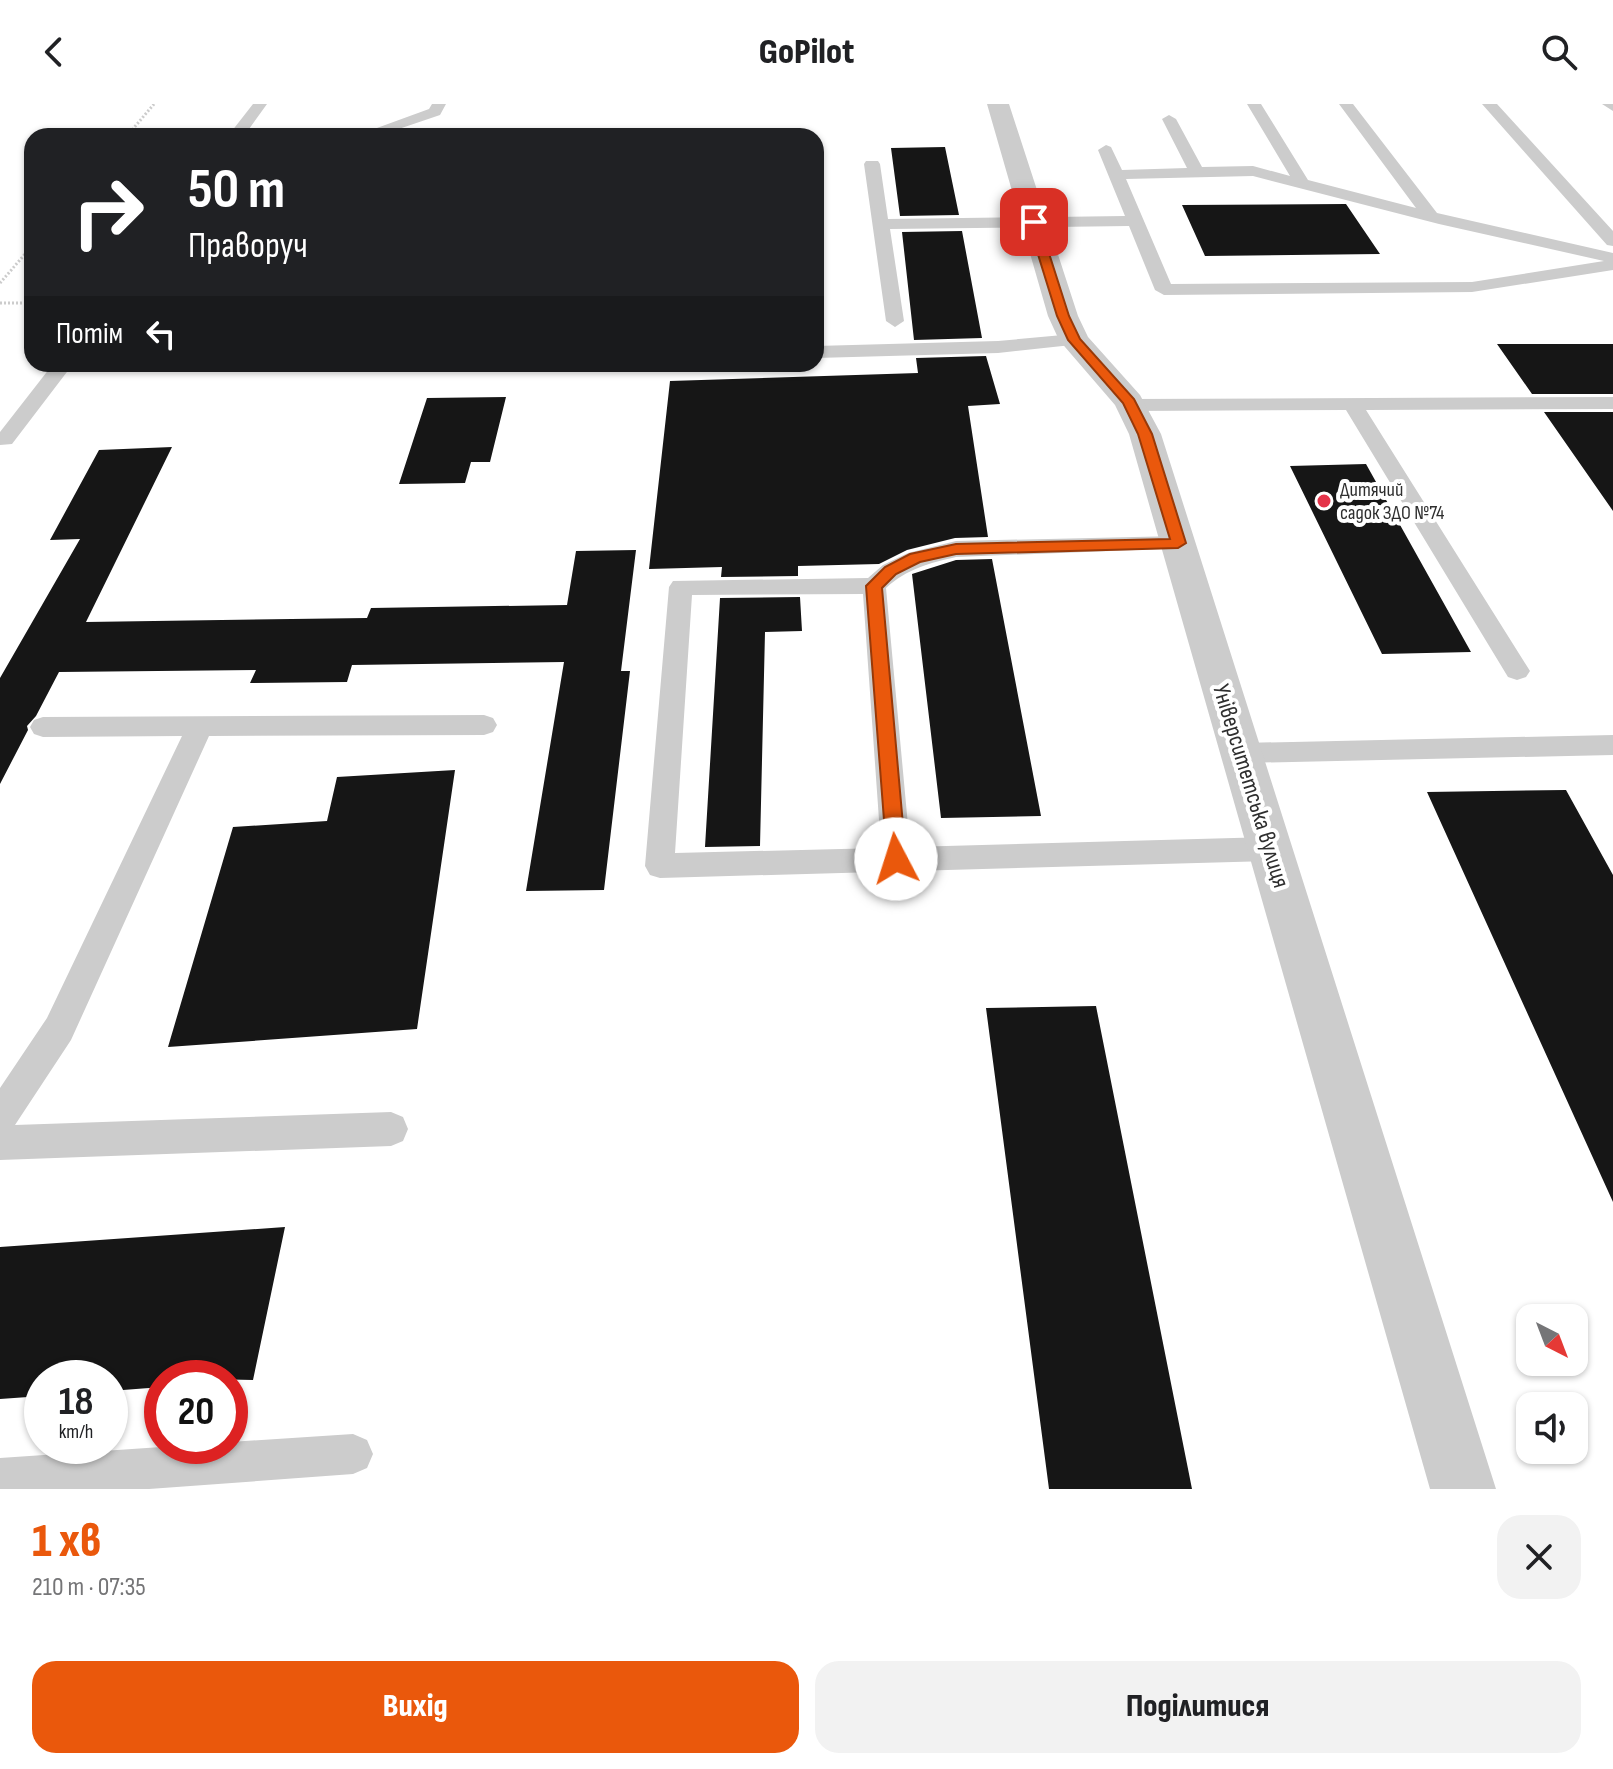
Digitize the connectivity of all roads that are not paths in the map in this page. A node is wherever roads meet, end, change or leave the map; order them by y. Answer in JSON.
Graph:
{"nodes":[{"id":1,"x":260,"y":104,"type":"edge"},
{"id":2,"x":439,"y":104,"type":"edge"},
{"id":3,"x":998,"y":104,"type":"edge"},
{"id":4,"x":1254,"y":104,"type":"edge"},
{"id":5,"x":1346,"y":104,"type":"edge"},
{"id":6,"x":1489,"y":104,"type":"edge"},
{"id":7,"x":1169,"y":119,"type":"dead end"},
{"id":8,"x":242,"y":128,"type":"edge"},
{"id":9,"x":387,"y":128,"type":"edge"},
{"id":10,"x":1106,"y":150,"type":"dead end"},
{"id":11,"x":872,"y":164,"type":"dead end"},
{"id":12,"x":1197,"y":172,"type":"junction"},
{"id":13,"x":1116,"y":175,"type":"junction"},
{"id":14,"x":1302,"y":183,"type":"junction"},
{"id":15,"x":1431,"y":217,"type":"junction"},
{"id":16,"x":1135,"y":221,"type":"junction"},
{"id":17,"x":1034,"y":222,"type":"junction"},
{"id":18,"x":881,"y":224,"type":"junction"},
{"id":19,"x":1613,"y":241,"type":"edge"},
{"id":20,"x":1613,"y":258,"type":"edge"},
{"id":21,"x":1613,"y":265,"type":"edge"},
{"id":22,"x":895,"y":321,"type":"dead end"},
{"id":23,"x":1074,"y":340,"type":"junction"},
{"id":24,"x":824,"y":352,"type":"edge"},
{"id":25,"x":57,"y":372,"type":"edge"},
{"id":26,"x":1613,"y":403,"type":"edge"},
{"id":27,"x":1352,"y":404,"type":"junction"},
{"id":28,"x":1130,"y":405,"type":"junction"},
{"id":29,"x":5,"y":440,"type":"dead end"},
{"id":30,"x":1178,"y":543,"type":"junction"},
{"id":31,"x":874,"y":586,"type":"junction"},
{"id":32,"x":1517,"y":671,"type":"dead end"},
{"id":33,"x":484,"y":725,"type":"dead end"},
{"id":34,"x":200,"y":726,"type":"junction"},
{"id":35,"x":43,"y":727,"type":"dead end"},
{"id":36,"x":1613,"y":745,"type":"edge"},
{"id":37,"x":1241,"y":753,"type":"junction"},
{"id":38,"x":1270,"y":849,"type":"junction"},
{"id":39,"x":896,"y":859,"type":"junction"},
{"id":40,"x":0,"y":1118,"type":"edge"},
{"id":41,"x":391,"y":1129,"type":"dead end"},
{"id":42,"x":0,"y":1143,"type":"edge"},
{"id":43,"x":353,"y":1454,"type":"dead end"},
{"id":44,"x":0,"y":1479,"type":"edge"},
{"id":45,"x":1463,"y":1489,"type":"edge"}],
"edges":[{"from":1,"to":8,"type":"lane"},
{"from":2,"to":9,"type":"lane"},
{"from":3,"to":17,"type":"street","name":"Університетська вулиця"},
{"from":4,"to":14,"type":"lane"},
{"from":5,"to":15,"type":"lane"},
{"from":6,"to":19,"type":"lane"},
{"from":7,"to":12,"type":"lane"},
{"from":10,"to":13,"type":"lane"},
{"from":11,"to":18,"type":"lane"},
{"from":12,"to":13,"type":"lane"},
{"from":12,"to":14,"type":"lane"},
{"from":13,"to":16,"type":"lane"},
{"from":14,"to":15,"type":"lane"},
{"from":15,"to":20,"type":"lane"},
{"from":16,"to":17,"type":"lane"},
{"from":16,"to":21,"type":"lane"},
{"from":17,"to":18,"type":"lane"},
{"from":17,"to":23,"type":"street","name":"Університетська вулиця"},
{"from":18,"to":22,"type":"lane"},
{"from":23,"to":24,"type":"lane"},
{"from":23,"to":28,"type":"street","name":"Університетська вулиця"},
{"from":25,"to":29,"type":"lane"},
{"from":26,"to":27,"type":"lane"},
{"from":27,"to":28,"type":"lane"},
{"from":27,"to":32,"type":"lane"},
{"from":28,"to":30,"type":"street","name":"Університетська вулиця"},
{"from":30,"to":31,"type":"lane"},
{"from":30,"to":37,"type":"street","name":"Університетська вулиця"},
{"from":31,"to":39,"type":"lane"},
{"from":31,"to":39,"type":"lane"},
{"from":33,"to":34,"type":"lane"},
{"from":34,"to":35,"type":"lane"},
{"from":34,"to":40,"type":"lane"},
{"from":36,"to":37,"type":"lane"},
{"from":37,"to":38,"type":"street","name":"Університетська вулиця"},
{"from":38,"to":39,"type":"lane"},
{"from":38,"to":45,"type":"street","name":"Університетська вулиця"},
{"from":41,"to":42,"type":"lane"},
{"from":43,"to":44,"type":"lane"}]}
